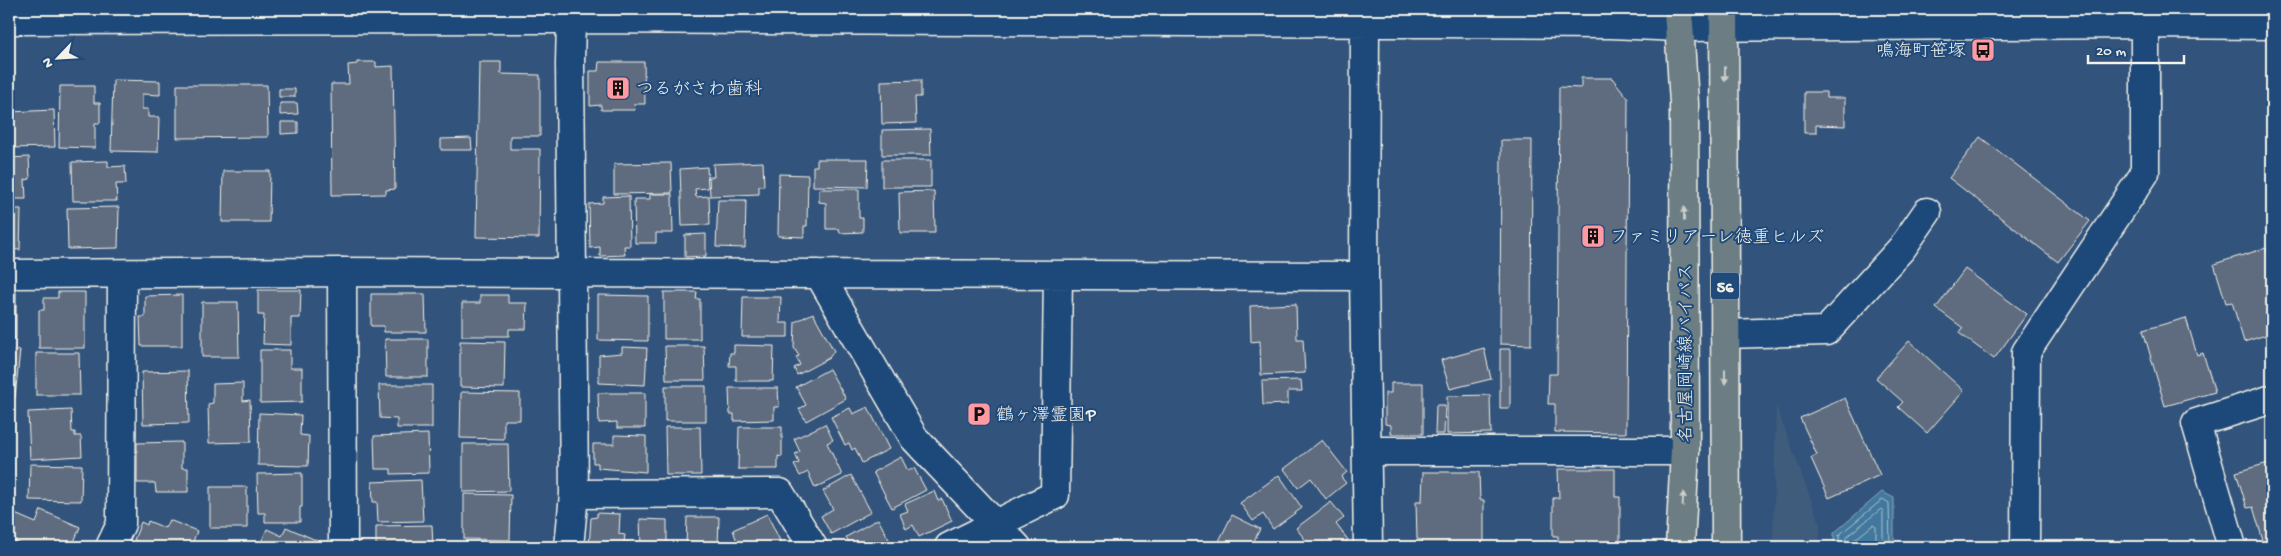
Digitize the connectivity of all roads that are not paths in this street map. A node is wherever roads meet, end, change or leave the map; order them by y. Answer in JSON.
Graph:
{"nodes":[{"id":1,"x":1041,"y":13,"type":"edge"},
{"id":2,"x":572,"y":14,"type":"edge"},
{"id":3,"x":963,"y":15,"type":"edge"},
{"id":4,"x":1724,"y":17,"type":"edge"},
{"id":5,"x":2236,"y":17,"type":"edge"},
{"id":6,"x":1679,"y":18,"type":"edge"},
{"id":7,"x":9,"y":20,"type":"edge"},
{"id":8,"x":1365,"y":24,"type":"junction"},
{"id":9,"x":2145,"y":24,"type":"junction"},
{"id":10,"x":2272,"y":25,"type":"edge"},
{"id":11,"x":1927,"y":212,"type":"dead end"},
{"id":12,"x":342,"y":272,"type":"junction"},
{"id":13,"x":573,"y":273,"type":"junction"},
{"id":14,"x":9,"y":274,"type":"edge"},
{"id":15,"x":122,"y":274,"type":"junction"},
{"id":16,"x":819,"y":274,"type":"junction"},
{"id":17,"x":1058,"y":275,"type":"junction"},
{"id":18,"x":1364,"y":276,"type":"junction"},
{"id":19,"x":1725,"y":334,"type":"junction"},
{"id":20,"x":2272,"y":399,"type":"edge"},
{"id":21,"x":1368,"y":451,"type":"junction"},
{"id":22,"x":1685,"y":451,"type":"junction"},
{"id":23,"x":574,"y":494,"type":"junction"},
{"id":24,"x":997,"y":524,"type":"junction"},
{"id":25,"x":110,"y":547,"type":"edge"},
{"id":26,"x":343,"y":547,"type":"edge"},
{"id":27,"x":569,"y":547,"type":"edge"},
{"id":28,"x":813,"y":547,"type":"edge"},
{"id":29,"x":949,"y":547,"type":"edge"},
{"id":30,"x":1017,"y":547,"type":"edge"},
{"id":31,"x":1368,"y":547,"type":"edge"},
{"id":32,"x":1680,"y":547,"type":"edge"},
{"id":33,"x":1726,"y":547,"type":"edge"},
{"id":34,"x":2025,"y":547,"type":"edge"},
{"id":35,"x":2232,"y":547,"type":"edge"}],
"edges":[{"from":1,"to":3,"type":"street"},
{"from":1,"to":8,"type":"street"},
{"from":2,"to":3,"type":"street"},
{"from":2,"to":7,"type":"street"},
{"from":2,"to":13,"type":"street"},
{"from":4,"to":6,"type":"street"},
{"from":4,"to":9,"type":"street"},
{"from":4,"to":19,"type":"main road","number":"56","one_way":true},
{"from":5,"to":9,"type":"street"},
{"from":5,"to":10,"type":"street"},
{"from":6,"to":8,"type":"street"},
{"from":22,"to":6,"type":"main road","name":"名古屋岡崎線バイパス","one_way":true},
{"from":8,"to":18,"type":"street"},
{"from":9,"to":34,"type":"street"},
{"from":11,"to":19,"type":"street"},
{"from":12,"to":13,"type":"street"},
{"from":12,"to":15,"type":"street"},
{"from":12,"to":26,"type":"street"},
{"from":13,"to":16,"type":"street"},
{"from":13,"to":23,"type":"street"},
{"from":14,"to":15,"type":"street"},
{"from":15,"to":25,"type":"street"},
{"from":16,"to":17,"type":"street"},
{"from":16,"to":24,"type":"street"},
{"from":17,"to":18,"type":"street"},
{"from":17,"to":24,"type":"street"},
{"from":18,"to":21,"type":"street"},
{"from":19,"to":33,"type":"main road","number":"56","one_way":true},
{"from":20,"to":35,"type":"street"},
{"from":21,"to":22,"type":"street"},
{"from":21,"to":31,"type":"street"},
{"from":32,"to":22,"type":"main road","name":"名古屋岡崎線バイパス","one_way":true},
{"from":23,"to":27,"type":"street"},
{"from":23,"to":28,"type":"street"},
{"from":24,"to":29,"type":"street"},
{"from":24,"to":30,"type":"street"}]}
